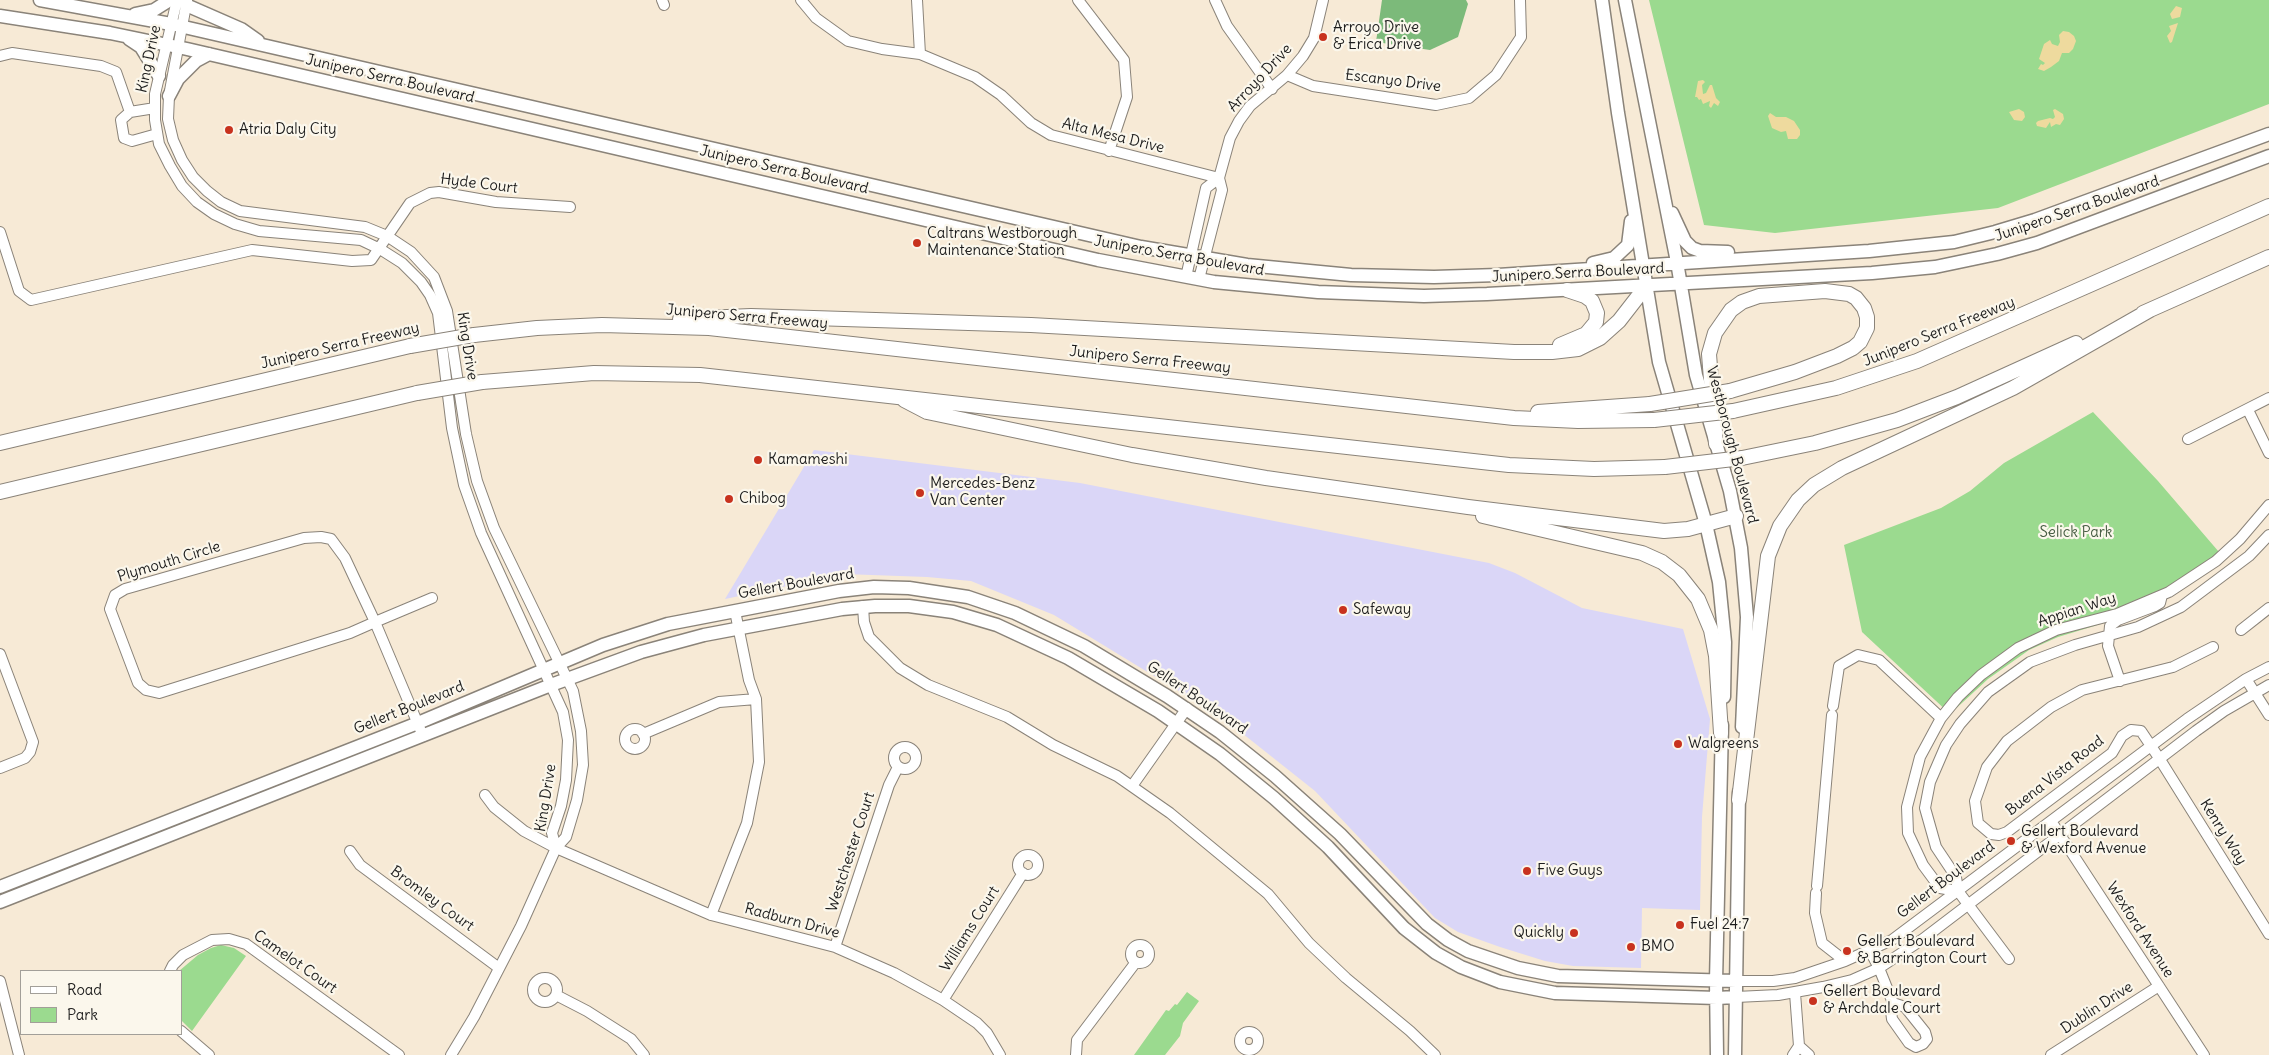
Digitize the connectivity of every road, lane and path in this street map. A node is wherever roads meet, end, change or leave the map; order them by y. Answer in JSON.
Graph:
{"nodes":[{"id":1,"x":40,"y":0,"type":"edge"},
{"id":2,"x":170,"y":0,"type":"edge"},
{"id":3,"x":801,"y":0,"type":"edge"},
{"id":4,"x":916,"y":0,"type":"edge"},
{"id":5,"x":1078,"y":0,"type":"edge"},
{"id":6,"x":1215,"y":0,"type":"edge"},
{"id":7,"x":1323,"y":0,"type":"edge"},
{"id":8,"x":1520,"y":0,"type":"edge"},
{"id":9,"x":1602,"y":0,"type":"edge"},
{"id":10,"x":1624,"y":0,"type":"edge"},
{"id":11,"x":183,"y":2,"type":"edge"},
{"id":12,"x":128,"y":15,"type":"junction"},
{"id":13,"x":0,"y":16,"type":"edge"},
{"id":14,"x":176,"y":25,"type":"junction"},
{"id":15,"x":123,"y":35,"type":"junction"},
{"id":16,"x":264,"y":45,"type":"junction"},
{"id":17,"x":172,"y":46,"type":"junction"},
{"id":18,"x":208,"y":54,"type":"junction"},
{"id":19,"x":920,"y":54,"type":"junction"},
{"id":20,"x":0,"y":56,"type":"edge"},
{"id":21,"x":1288,"y":75,"type":"junction"},
{"id":22,"x":159,"y":76,"type":"junction"},
{"id":23,"x":1272,"y":88,"type":"junction"},
{"id":24,"x":169,"y":96,"type":"junction"},
{"id":25,"x":155,"y":108,"type":"junction"},
{"id":26,"x":130,"y":112,"type":"junction"},
{"id":27,"x":158,"y":134,"type":"junction"},
{"id":28,"x":2269,"y":134,"type":"edge"},
{"id":29,"x":1109,"y":151,"type":"junction"},
{"id":30,"x":2269,"y":156,"type":"edge"},
{"id":31,"x":1218,"y":178,"type":"junction"},
{"id":32,"x":1663,"y":194,"type":"junction"},
{"id":33,"x":1632,"y":201,"type":"junction"},
{"id":34,"x":2269,"y":206,"type":"edge"},
{"id":35,"x":570,"y":207,"type":"dead end"},
{"id":36,"x":0,"y":232,"type":"edge"},
{"id":37,"x":387,"y":236,"type":"junction"},
{"id":38,"x":380,"y":249,"type":"junction"},
{"id":39,"x":1786,"y":256,"type":"junction"},
{"id":40,"x":1197,"y":257,"type":"junction"},
{"id":41,"x":2269,"y":257,"type":"edge"},
{"id":42,"x":1677,"y":262,"type":"junction"},
{"id":43,"x":1643,"y":265,"type":"junction"},
{"id":44,"x":1561,"y":271,"type":"junction"},
{"id":45,"x":1192,"y":278,"type":"junction"},
{"id":46,"x":1680,"y":284,"type":"junction"},
{"id":47,"x":1647,"y":285,"type":"junction"},
{"id":48,"x":1567,"y":290,"type":"junction"},
{"id":49,"x":2150,"y":310,"type":"junction"},
{"id":50,"x":560,"y":327,"type":"junction"},
{"id":51,"x":1514,"y":352,"type":"junction"},
{"id":52,"x":897,"y":396,"type":"junction"},
{"id":53,"x":2269,"y":398,"type":"edge"},
{"id":54,"x":2248,"y":410,"type":"junction"},
{"id":55,"x":1493,"y":415,"type":"junction"},
{"id":56,"x":2188,"y":439,"type":"dead end"},
{"id":57,"x":0,"y":443,"type":"edge"},
{"id":58,"x":1716,"y":444,"type":"junction"},
{"id":59,"x":2269,"y":453,"type":"edge"},
{"id":60,"x":0,"y":492,"type":"edge"},
{"id":61,"x":2269,"y":505,"type":"edge"},
{"id":62,"x":1468,"y":507,"type":"junction"},
{"id":63,"x":1736,"y":516,"type":"junction"},
{"id":64,"x":1706,"y":524,"type":"junction"},
{"id":65,"x":2269,"y":535,"type":"edge"},
{"id":66,"x":2162,"y":595,"type":"junction"},
{"id":67,"x":432,"y":598,"type":"dead end"},
{"id":68,"x":863,"y":606,"type":"junction"},
{"id":69,"x":2269,"y":608,"type":"edge"},
{"id":70,"x":735,"y":611,"type":"junction"},
{"id":71,"x":375,"y":622,"type":"junction"},
{"id":72,"x":739,"y":629,"type":"junction"},
{"id":73,"x":2241,"y":630,"type":"dead end"},
{"id":74,"x":2108,"y":636,"type":"junction"},
{"id":75,"x":2213,"y":647,"type":"dead end"},
{"id":76,"x":0,"y":654,"type":"edge"},
{"id":77,"x":558,"y":664,"type":"junction"},
{"id":78,"x":2269,"y":667,"type":"edge"},
{"id":79,"x":544,"y":671,"type":"junction"},
{"id":80,"x":2246,"y":679,"type":"junction"},
{"id":81,"x":568,"y":680,"type":"junction"},
{"id":82,"x":2120,"y":681,"type":"junction"},
{"id":83,"x":551,"y":685,"type":"junction"},
{"id":84,"x":2269,"y":685,"type":"edge"},
{"id":85,"x":2254,"y":692,"type":"junction"},
{"id":86,"x":756,"y":699,"type":"junction"},
{"id":87,"x":1186,"y":708,"type":"junction"},
{"id":88,"x":2269,"y":716,"type":"edge"},
{"id":89,"x":1941,"y":718,"type":"junction"},
{"id":90,"x":418,"y":723,"type":"junction"},
{"id":91,"x":1176,"y":723,"type":"junction"},
{"id":92,"x":1722,"y":733,"type":"junction"},
{"id":93,"x":643,"y":734,"type":"dead end"},
{"id":94,"x":423,"y":736,"type":"junction"},
{"id":95,"x":2151,"y":745,"type":"junction"},
{"id":96,"x":2160,"y":758,"type":"junction"},
{"id":97,"x":898,"y":767,"type":"dead end"},
{"id":98,"x":0,"y":768,"type":"edge"},
{"id":99,"x":1132,"y":786,"type":"junction"},
{"id":100,"x":485,"y":795,"type":"dead end"},
{"id":101,"x":1739,"y":800,"type":"junction"},
{"id":102,"x":2051,"y":821,"type":"junction"},
{"id":103,"x":2059,"y":833,"type":"junction"},
{"id":104,"x":556,"y":848,"type":"junction"},
{"id":105,"x":350,"y":851,"type":"dead end"},
{"id":106,"x":1023,"y":874,"type":"dead end"},
{"id":107,"x":0,"y":887,"type":"edge"},
{"id":108,"x":1958,"y":891,"type":"junction"},
{"id":109,"x":0,"y":902,"type":"edge"},
{"id":110,"x":1968,"y":904,"type":"junction"},
{"id":111,"x":711,"y":915,"type":"junction"},
{"id":112,"x":2269,"y":934,"type":"edge"},
{"id":113,"x":835,"y":947,"type":"junction"},
{"id":114,"x":1870,"y":951,"type":"junction"},
{"id":115,"x":2009,"y":959,"type":"dead end"},
{"id":116,"x":1845,"y":961,"type":"junction"},
{"id":117,"x":1136,"y":962,"type":"dead end"},
{"id":118,"x":499,"y":968,"type":"junction"},
{"id":119,"x":1879,"y":968,"type":"junction"},
{"id":120,"x":170,"y":970,"type":"edge"},
{"id":121,"x":0,"y":981,"type":"edge"},
{"id":122,"x":1716,"y":981,"type":"junction"},
{"id":123,"x":1736,"y":981,"type":"junction"},
{"id":124,"x":2158,"y":986,"type":"junction"},
{"id":125,"x":1795,"y":993,"type":"junction"},
{"id":126,"x":556,"y":995,"type":"dead end"},
{"id":127,"x":1736,"y":996,"type":"junction"},
{"id":128,"x":1717,"y":998,"type":"junction"},
{"id":129,"x":943,"y":1000,"type":"junction"},
{"id":130,"x":1893,"y":1003,"type":"dead end"},
{"id":131,"x":182,"y":1032,"type":"edge"},
{"id":132,"x":1796,"y":1051,"type":"edge"},
{"id":133,"x":2062,"y":1052,"type":"edge"},
{"id":134,"x":19,"y":1055,"type":"edge"},
{"id":135,"x":209,"y":1055,"type":"edge"},
{"id":136,"x":399,"y":1055,"type":"edge"},
{"id":137,"x":451,"y":1055,"type":"edge"},
{"id":138,"x":644,"y":1055,"type":"edge"},
{"id":139,"x":1000,"y":1055,"type":"edge"},
{"id":140,"x":1076,"y":1055,"type":"edge"},
{"id":141,"x":1435,"y":1055,"type":"edge"},
{"id":142,"x":1717,"y":1055,"type":"edge"},
{"id":143,"x":1735,"y":1055,"type":"edge"},
{"id":144,"x":1809,"y":1055,"type":"edge"},
{"id":145,"x":2051,"y":1055,"type":"edge"},
{"id":146,"x":2204,"y":1055,"type":"edge"}],
"edges":[{"from":1,"to":12,"type":"main road","name":"Junipero Serra Boulevard"},
{"from":2,"to":12,"type":"main road"},
{"from":3,"to":19,"type":"street","name":"Alta Mesa Drive"},
{"from":4,"to":19,"type":"street"},
{"from":5,"to":29,"type":"street"},
{"from":6,"to":23,"type":"street"},
{"from":7,"to":21,"type":"street","name":"Arroyo Drive"},
{"from":8,"to":21,"type":"street","name":"Escanyo Drive"},
{"from":9,"to":33,"type":"main road"},
{"from":10,"to":32,"type":"main road","name":"Westborough Boulevard"},
{"from":11,"to":14,"type":"street","name":"King Drive"},
{"from":11,"to":16,"type":"main road"},
{"from":12,"to":14,"type":"main road","name":"Junipero Serra Boulevard"},
{"from":13,"to":15,"type":"main road","name":"Junipero Serra Boulevard"},
{"from":14,"to":16,"type":"main road","name":"Junipero Serra Boulevard"},
{"from":14,"to":17,"type":"street","name":"King Drive"},
{"from":15,"to":17,"type":"main road","name":"Junipero Serra Boulevard"},
{"from":15,"to":22,"type":"main road"},
{"from":16,"to":40,"type":"main road","name":"Junipero Serra Boulevard"},
{"from":17,"to":18,"type":"main road","name":"Junipero Serra Boulevard"},
{"from":17,"to":22,"type":"street","name":"King Drive"},
{"from":17,"to":24,"type":"street","name":"King Drive"},
{"from":18,"to":24,"type":"main road"},
{"from":18,"to":45,"type":"main road","name":"Junipero Serra Boulevard"},
{"from":19,"to":29,"type":"street","name":"Alta Mesa Drive"},
{"from":20,"to":26,"type":"street"},
{"from":21,"to":23,"type":"street","name":"Arroyo Drive"},
{"from":22,"to":25,"type":"street","name":"King Drive"},
{"from":23,"to":31,"type":"street","name":"Arroyo Drive"},
{"from":24,"to":37,"type":"street","name":"King Drive"},
{"from":25,"to":26,"type":"street"},
{"from":25,"to":27,"type":"street","name":"King Drive"},
{"from":26,"to":27,"type":"street"},
{"from":27,"to":38,"type":"street","name":"King Drive"},
{"from":28,"to":39,"type":"main road","name":"Junipero Serra Boulevard"},
{"from":29,"to":31,"type":"street","name":"Alta Mesa Drive"},
{"from":30,"to":46,"type":"main road","name":"Junipero Serra Boulevard"},
{"from":31,"to":40,"type":"street","name":"Arroyo Drive"},
{"from":31,"to":40,"type":"street","name":"Arroyo Drive"},
{"from":32,"to":39,"type":"main road"},
{"from":32,"to":42,"type":"main road","name":"Westborough Boulevard"},
{"from":33,"to":43,"type":"main road"},
{"from":33,"to":44,"type":"main road"},
{"from":34,"to":55,"type":"highway","name":"Junipero Serra Freeway","bridge":true},
{"from":35,"to":37,"type":"street","name":"Hyde Court"},
{"from":36,"to":38,"type":"street"},
{"from":37,"to":38,"type":"street","name":"Hyde Court"},
{"from":37,"to":77,"type":"street","name":"King Drive"},
{"from":38,"to":79,"type":"street","name":"King Drive"},
{"from":39,"to":42,"type":"main road","name":"Junipero Serra Boulevard"},
{"from":40,"to":44,"type":"main road","name":"Junipero Serra Boulevard"},
{"from":40,"to":45,"type":"street","name":"Arroyo Drive"},
{"from":41,"to":49,"type":"highway"},
{"from":42,"to":43,"type":"main road","name":"Junipero Serra Boulevard"},
{"from":42,"to":46,"type":"main road","name":"Westborough Boulevard"},
{"from":43,"to":44,"type":"main road","name":"Junipero Serra Boulevard"},
{"from":43,"to":47,"type":"main road"},
{"from":45,"to":48,"type":"main road","name":"Junipero Serra Boulevard"},
{"from":46,"to":47,"type":"main road","name":"Junipero Serra Boulevard"},
{"from":46,"to":58,"type":"main road","name":"Westborough Boulevard"},
{"from":47,"to":48,"type":"main road","name":"Junipero Serra Boulevard"},
{"from":47,"to":51,"type":"highway"},
{"from":47,"to":64,"type":"main road"},
{"from":48,"to":51,"type":"highway"},
{"from":49,"to":52,"type":"highway","bridge":true},
{"from":49,"to":101,"type":"highway"},
{"from":50,"to":51,"type":"highway"},
{"from":50,"to":55,"type":"highway","name":"Junipero Serra Freeway"},
{"from":50,"to":57,"type":"highway","name":"Junipero Serra Freeway","bridge":true},
{"from":52,"to":60,"type":"highway","bridge":true},
{"from":52,"to":62,"type":"highway"},
{"from":53,"to":54,"type":"street"},
{"from":54,"to":56,"type":"street"},
{"from":54,"to":59,"type":"street"},
{"from":55,"to":58,"type":"highway","bridge":true},
{"from":58,"to":63,"type":"main road","name":"Westborough Boulevard"},
{"from":61,"to":66,"type":"street","name":"Appian Way"},
{"from":62,"to":64,"type":"highway"},
{"from":62,"to":92,"type":"highway"},
{"from":63,"to":64,"type":"highway"},
{"from":63,"to":101,"type":"main road","name":"Westborough Boulevard"},
{"from":64,"to":92,"type":"main road"},
{"from":65,"to":74,"type":"street"},
{"from":66,"to":74,"type":"street"},
{"from":66,"to":89,"type":"street","name":"Appian Way"},
{"from":67,"to":71,"type":"street"},
{"from":68,"to":72,"type":"main road","name":"Gellert Boulevard"},
{"from":68,"to":91,"type":"main road","name":"Gellert Boulevard"},
{"from":68,"to":99,"type":"street"},
{"from":69,"to":73,"type":"street"},
{"from":70,"to":72,"type":"street"},
{"from":70,"to":77,"type":"main road","name":"Gellert Boulevard"},
{"from":70,"to":87,"type":"main road","name":"Gellert Boulevard"},
{"from":71,"to":71,"type":"street","name":"Plymouth Circle"},
{"from":71,"to":90,"type":"street","name":"Plymouth Circle"},
{"from":72,"to":81,"type":"main road","name":"Gellert Boulevard"},
{"from":72,"to":86,"type":"street"},
{"from":74,"to":82,"type":"street"},
{"from":74,"to":108,"type":"street"},
{"from":75,"to":82,"type":"street","name":"Buena Vista Road"},
{"from":76,"to":98,"type":"street"},
{"from":77,"to":79,"type":"main road","name":"Gellert Boulevard"},
{"from":77,"to":81,"type":"street","name":"King Drive"},
{"from":78,"to":80,"type":"street","name":"Gellert Boulevard"},
{"from":79,"to":83,"type":"street","name":"King Drive"},
{"from":79,"to":90,"type":"main road","name":"Gellert Boulevard"},
{"from":80,"to":85,"type":"street"},
{"from":80,"to":95,"type":"street","name":"Gellert Boulevard"},
{"from":81,"to":83,"type":"main road","name":"Gellert Boulevard"},
{"from":81,"to":104,"type":"street","name":"King Drive"},
{"from":82,"to":95,"type":"street","name":"Buena Vista Road"},
{"from":83,"to":94,"type":"main road","name":"Gellert Boulevard"},
{"from":83,"to":104,"type":"street","name":"King Drive"},
{"from":84,"to":85,"type":"street","name":"Gellert Boulevard"},
{"from":85,"to":88,"type":"street"},
{"from":85,"to":96,"type":"street","name":"Gellert Boulevard"},
{"from":86,"to":93,"type":"street"},
{"from":86,"to":111,"type":"street"},
{"from":87,"to":91,"type":"street"},
{"from":87,"to":122,"type":"main road","name":"Gellert Boulevard"},
{"from":89,"to":108,"type":"street","name":"Appian Way"},
{"from":89,"to":116,"type":"street"},
{"from":90,"to":94,"type":"street","name":"Plymouth Circle"},
{"from":90,"to":107,"type":"main road","name":"Gellert Boulevard"},
{"from":91,"to":99,"type":"street"},
{"from":91,"to":128,"type":"main road","name":"Gellert Boulevard"},
{"from":92,"to":122,"type":"main road"},
{"from":94,"to":109,"type":"main road","name":"Gellert Boulevard"},
{"from":95,"to":96,"type":"street","name":"Kenry Way"},
{"from":95,"to":102,"type":"street","name":"Gellert Boulevard"},
{"from":96,"to":103,"type":"street","name":"Gellert Boulevard"},
{"from":96,"to":112,"type":"street","name":"Kenry Way"},
{"from":97,"to":113,"type":"street","name":"Westchester Court"},
{"from":99,"to":141,"type":"street"},
{"from":100,"to":104,"type":"street","name":"Radburn Drive"},
{"from":101,"to":123,"type":"main road","name":"Westborough Boulevard"},
{"from":102,"to":103,"type":"street","name":"Wexford Avenue"},
{"from":102,"to":108,"type":"street","name":"Gellert Boulevard"},
{"from":103,"to":110,"type":"street","name":"Gellert Boulevard"},
{"from":103,"to":124,"type":"street","name":"Wexford Avenue"},
{"from":104,"to":111,"type":"street","name":"Radburn Drive"},
{"from":104,"to":118,"type":"street","name":"King Drive"},
{"from":105,"to":118,"type":"street","name":"Bromley Court"},
{"from":106,"to":129,"type":"street","name":"Williams Court"},
{"from":108,"to":110,"type":"street"},
{"from":108,"to":114,"type":"street","name":"Gellert Boulevard"},
{"from":110,"to":115,"type":"street"},
{"from":110,"to":119,"type":"street","name":"Gellert Boulevard"},
{"from":111,"to":113,"type":"street","name":"Radburn Drive"},
{"from":113,"to":129,"type":"street","name":"Radburn Drive"},
{"from":114,"to":116,"type":"street","name":"Gellert Boulevard"},
{"from":114,"to":119,"type":"street"},
{"from":116,"to":123,"type":"street","name":"Gellert Boulevard"},
{"from":117,"to":140,"type":"street"},
{"from":118,"to":137,"type":"street","name":"King Drive"},
{"from":119,"to":125,"type":"street","name":"Gellert Boulevard"},
{"from":119,"to":130,"type":"street"},
{"from":120,"to":136,"type":"street","name":"Camelot Court"},
{"from":121,"to":134,"type":"street"},
{"from":122,"to":123,"type":"main road","name":"Gellert Boulevard"},
{"from":122,"to":128,"type":"main road"},
{"from":123,"to":127,"type":"main road","name":"Westborough Boulevard"},
{"from":124,"to":133,"type":"street","name":"Dublin Drive"},
{"from":124,"to":146,"type":"street","name":"Wexford Avenue"},
{"from":125,"to":127,"type":"street","name":"Gellert Boulevard"},
{"from":125,"to":132,"type":"street"},
{"from":126,"to":138,"type":"street"},
{"from":127,"to":128,"type":"main road","name":"Gellert Boulevard"},
{"from":127,"to":143,"type":"main road","name":"Westborough Boulevard"},
{"from":128,"to":142,"type":"main road"},
{"from":129,"to":139,"type":"street","name":"Radburn Drive"},
{"from":131,"to":135,"type":"street"},
{"from":132,"to":144,"type":"street"},
{"from":133,"to":145,"type":"street","name":"Dublin Drive"}]}
